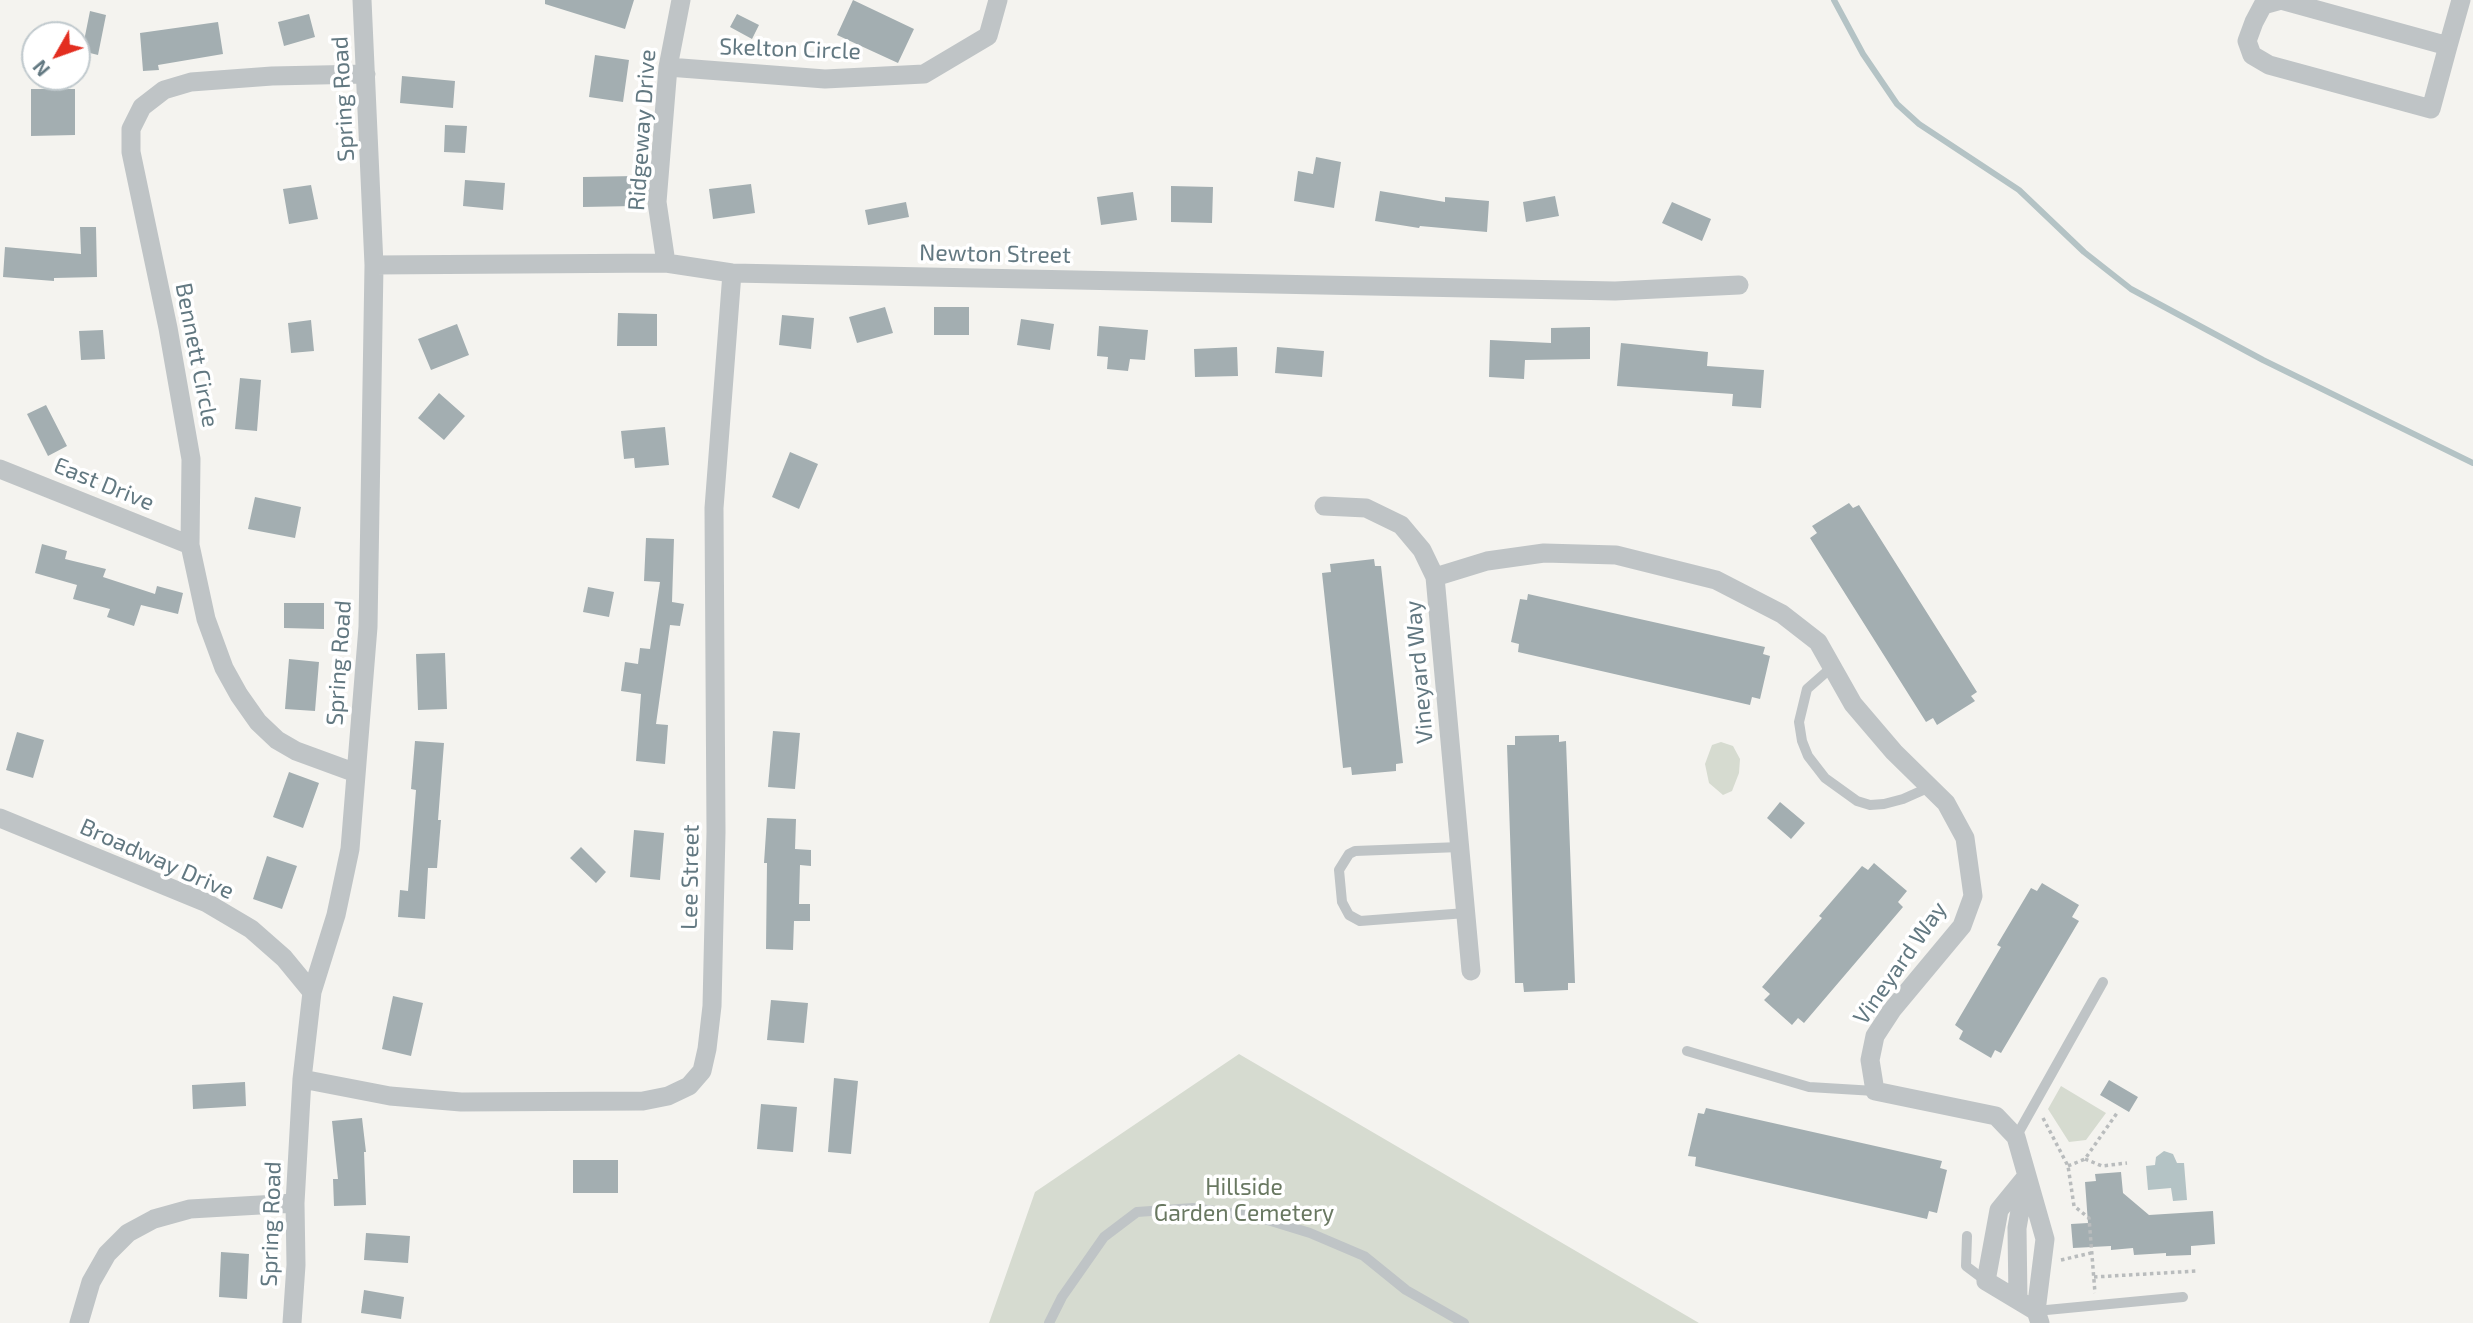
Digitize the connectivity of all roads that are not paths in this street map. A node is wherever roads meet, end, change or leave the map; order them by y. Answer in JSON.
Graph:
{"nodes":[{"id":1,"x":362,"y":0,"type":"edge"},
{"id":2,"x":681,"y":0,"type":"edge"},
{"id":3,"x":998,"y":0,"type":"edge"},
{"id":4,"x":2460,"y":0,"type":"edge"},
{"id":5,"x":2448,"y":46,"type":"junction"},
{"id":6,"x":668,"y":67,"type":"junction"},
{"id":7,"x":366,"y":74,"type":"junction"},
{"id":8,"x":666,"y":263,"type":"junction"},
{"id":9,"x":374,"y":265,"type":"junction"},
{"id":10,"x":732,"y":273,"type":"junction"},
{"id":11,"x":1739,"y":285,"type":"dead end"},
{"id":12,"x":0,"y":469,"type":"edge"},
{"id":13,"x":1324,"y":506,"type":"dead end"},
{"id":14,"x":190,"y":545,"type":"junction"},
{"id":15,"x":1434,"y":577,"type":"junction"},
{"id":16,"x":1832,"y":667,"type":"junction"},
{"id":17,"x":356,"y":773,"type":"junction"},
{"id":18,"x":1930,"y":787,"type":"junction"},
{"id":19,"x":0,"y":818,"type":"edge"},
{"id":20,"x":1460,"y":847,"type":"junction"},
{"id":21,"x":1466,"y":912,"type":"junction"},
{"id":22,"x":1471,"y":971,"type":"dead end"},
{"id":23,"x":2103,"y":982,"type":"dead end"},
{"id":24,"x":312,"y":992,"type":"junction"},
{"id":25,"x":1687,"y":1051,"type":"dead end"},
{"id":26,"x":302,"y":1079,"type":"junction"},
{"id":27,"x":1875,"y":1091,"type":"junction"},
{"id":28,"x":2016,"y":1138,"type":"junction"},
{"id":29,"x":2026,"y":1177,"type":"junction"},
{"id":30,"x":295,"y":1203,"type":"junction"},
{"id":31,"x":1967,"y":1236,"type":"dead end"},
{"id":32,"x":1986,"y":1281,"type":"junction"},
{"id":33,"x":2183,"y":1297,"type":"dead end"},
{"id":34,"x":2018,"y":1300,"type":"junction"},
{"id":35,"x":2038,"y":1317,"type":"edge"},
{"id":36,"x":79,"y":1323,"type":"edge"},
{"id":37,"x":292,"y":1323,"type":"edge"},
{"id":38,"x":1049,"y":1323,"type":"edge"},
{"id":39,"x":1464,"y":1323,"type":"edge"}],
"edges":[{"from":1,"to":7,"type":"street","name":"Spring Road"},
{"from":2,"to":6,"type":"street","name":"Ridgeway Drive"},
{"from":3,"to":6,"type":"street","name":"Skelton Circle"},
{"from":4,"to":5,"type":"street"},
{"from":5,"to":5,"type":"street"},
{"from":6,"to":8,"type":"street","name":"Ridgeway Drive"},
{"from":7,"to":9,"type":"street","name":"Spring Road"},
{"from":7,"to":14,"type":"street","name":"Bennett Circle"},
{"from":8,"to":9,"type":"street","name":"Newton Street"},
{"from":8,"to":10,"type":"street","name":"Newton Street"},
{"from":9,"to":17,"type":"street","name":"Spring Road"},
{"from":10,"to":11,"type":"street","name":"Newton Street"},
{"from":10,"to":26,"type":"street","name":"Lee Street"},
{"from":12,"to":14,"type":"street","name":"East Drive"},
{"from":13,"to":15,"type":"street","name":"Vineyard Way"},
{"from":14,"to":17,"type":"street","name":"Bennett Circle"},
{"from":15,"to":16,"type":"street","name":"Vineyard Way"},
{"from":15,"to":20,"type":"street","name":"Vineyard Way"},
{"from":16,"to":18,"type":"street","name":"Vineyard Way"},
{"from":16,"to":18,"type":"lane"},
{"from":17,"to":24,"type":"street","name":"Spring Road"},
{"from":18,"to":27,"type":"street","name":"Vineyard Way"},
{"from":19,"to":24,"type":"street","name":"Broadway Drive"},
{"from":20,"to":21,"type":"street","name":"Vineyard Way"},
{"from":20,"to":21,"type":"lane"},
{"from":21,"to":22,"type":"street","name":"Vineyard Way"},
{"from":23,"to":28,"type":"lane"},
{"from":24,"to":26,"type":"street","name":"Spring Road"},
{"from":25,"to":27,"type":"lane"},
{"from":26,"to":30,"type":"street","name":"Spring Road"},
{"from":27,"to":28,"type":"street"},
{"from":28,"to":29,"type":"street"},
{"from":29,"to":32,"type":"street"},
{"from":29,"to":34,"type":"street"},
{"from":29,"to":35,"type":"street"},
{"from":30,"to":36,"type":"street"},
{"from":30,"to":37,"type":"street","name":"Spring Road"},
{"from":31,"to":32,"type":"lane"},
{"from":32,"to":34,"type":"street"},
{"from":33,"to":35,"type":"lane"},
{"from":34,"to":35,"type":"street"},
{"from":38,"to":39,"type":"lane"}]}
